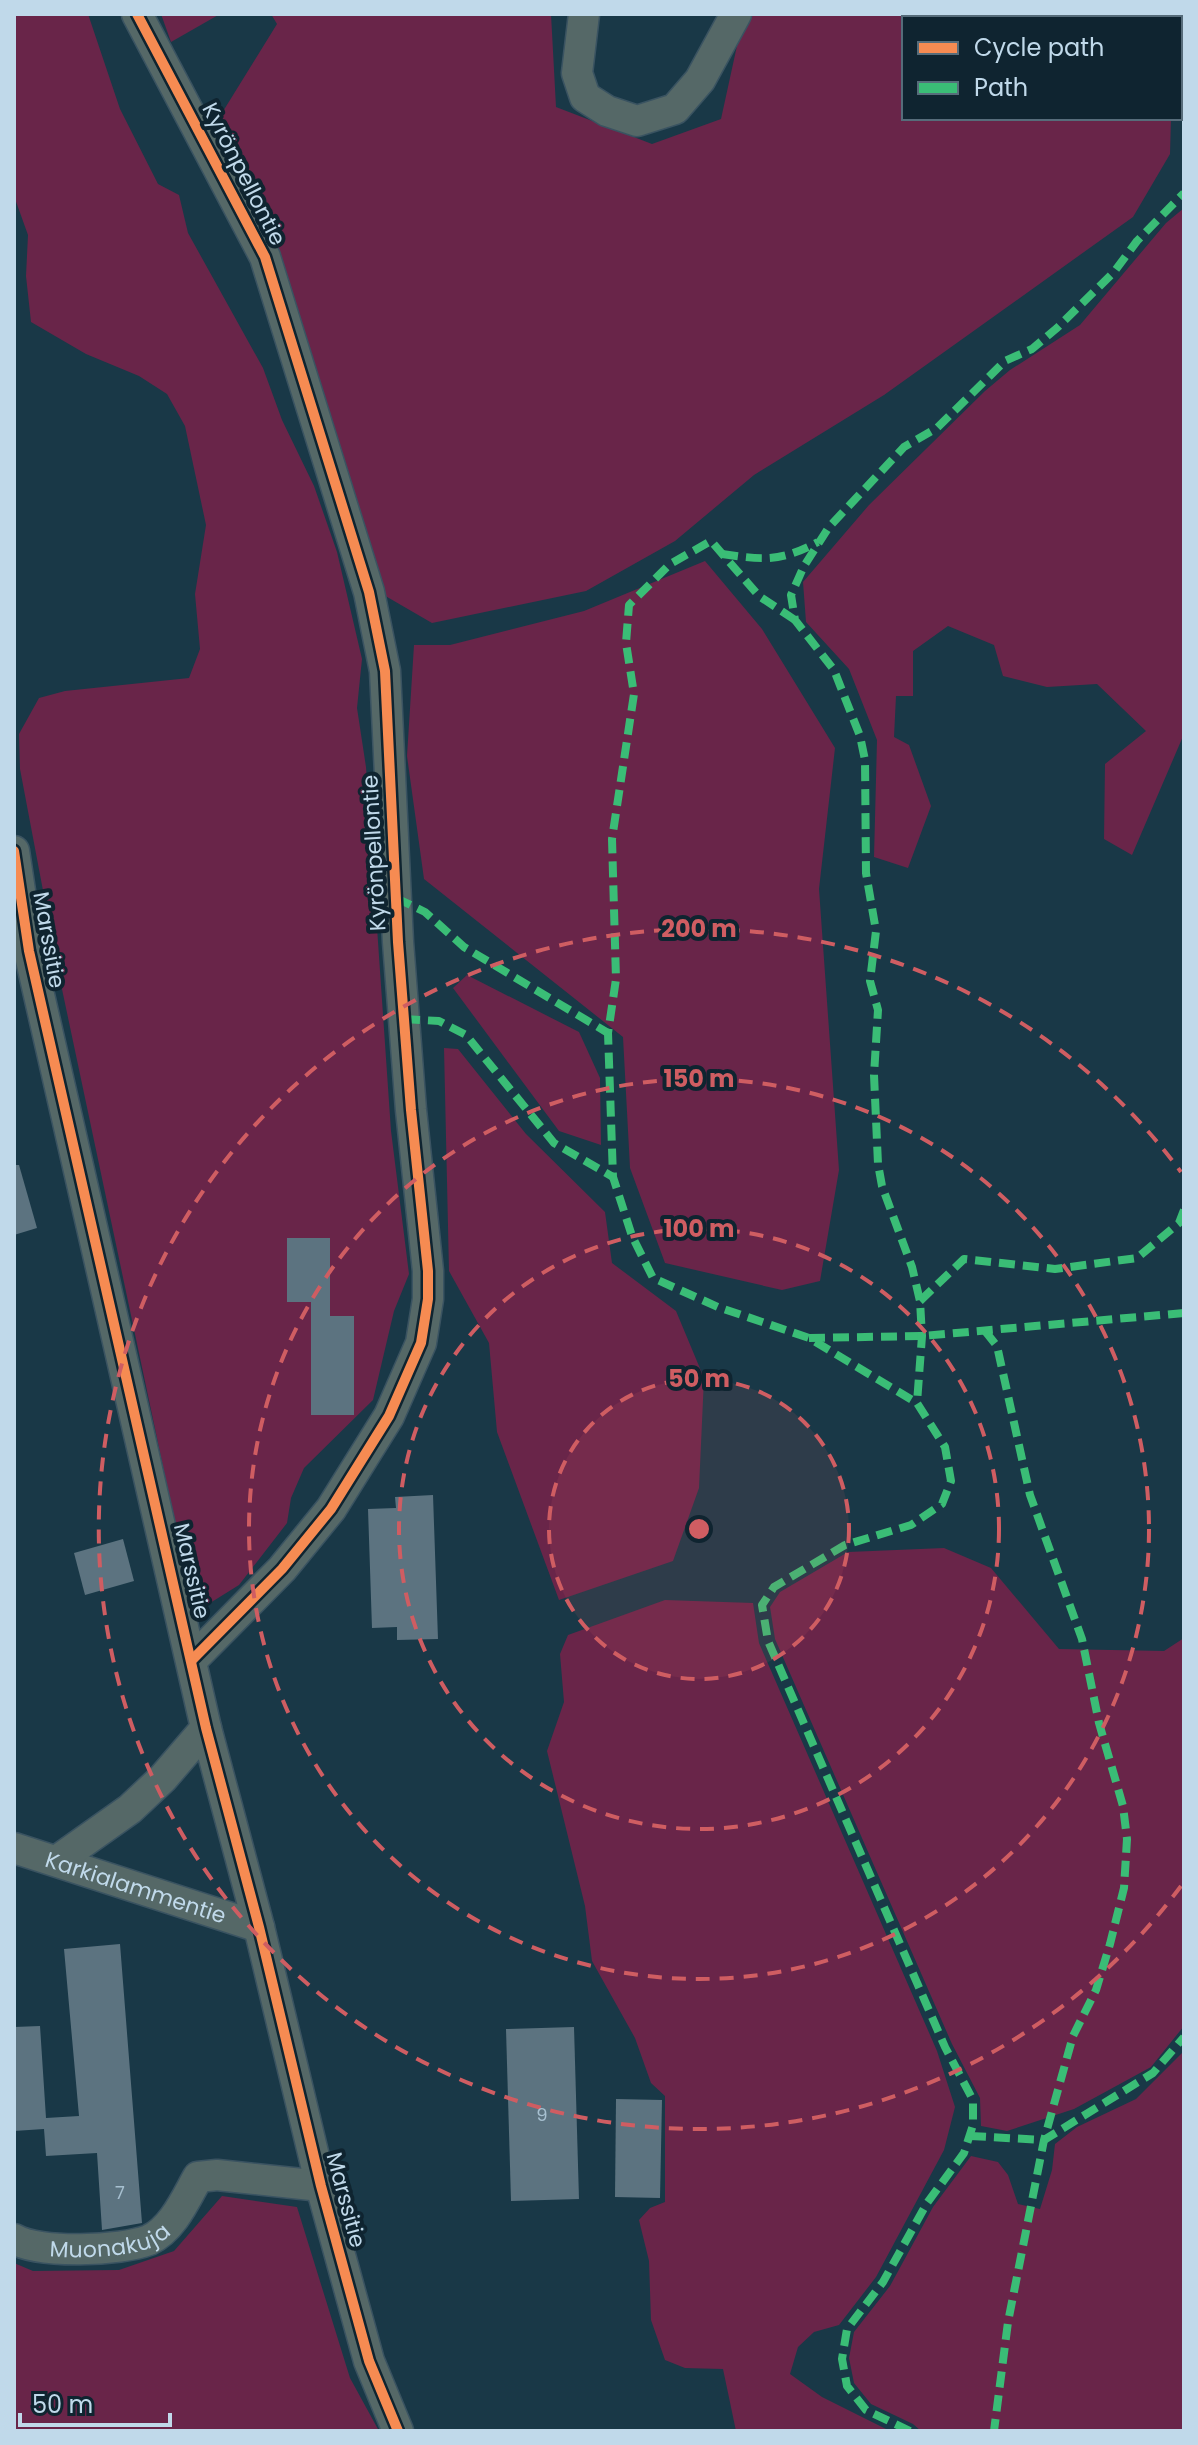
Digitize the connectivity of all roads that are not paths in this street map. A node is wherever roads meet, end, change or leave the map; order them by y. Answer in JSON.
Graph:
{"nodes":[{"id":1,"x":137,"y":14,"type":"edge"},
{"id":2,"x":584,"y":14,"type":"edge"},
{"id":3,"x":736,"y":14,"type":"edge"},
{"id":4,"x":14,"y":851,"type":"edge"},
{"id":5,"x":192,"y":1660,"type":"junction"},
{"id":6,"x":206,"y":1728,"type":"junction"},
{"id":7,"x":14,"y":1848,"type":"edge"},
{"id":8,"x":58,"y":1860,"type":"junction"},
{"id":9,"x":259,"y":1927,"type":"junction"},
{"id":10,"x":321,"y":2186,"type":"junction"},
{"id":11,"x":14,"y":2239,"type":"edge"},
{"id":12,"x":398,"y":2431,"type":"edge"}],
"edges":[{"from":1,"to":5,"type":"street","name":"Kyrönpellontie"},
{"from":2,"to":3,"type":"street"},
{"from":4,"to":5,"type":"street","name":"Marssitie"},
{"from":5,"to":6,"type":"street","name":"Marssitie"},
{"from":6,"to":8,"type":"street"},
{"from":6,"to":9,"type":"street","name":"Marssitie"},
{"from":7,"to":8,"type":"street","name":"Karkialammentie"},
{"from":8,"to":9,"type":"street","name":"Karkialammentie"},
{"from":9,"to":10,"type":"street","name":"Marssitie"},
{"from":10,"to":11,"type":"street","name":"Muonakuja"},
{"from":10,"to":12,"type":"street","name":"Marssitie"}]}
